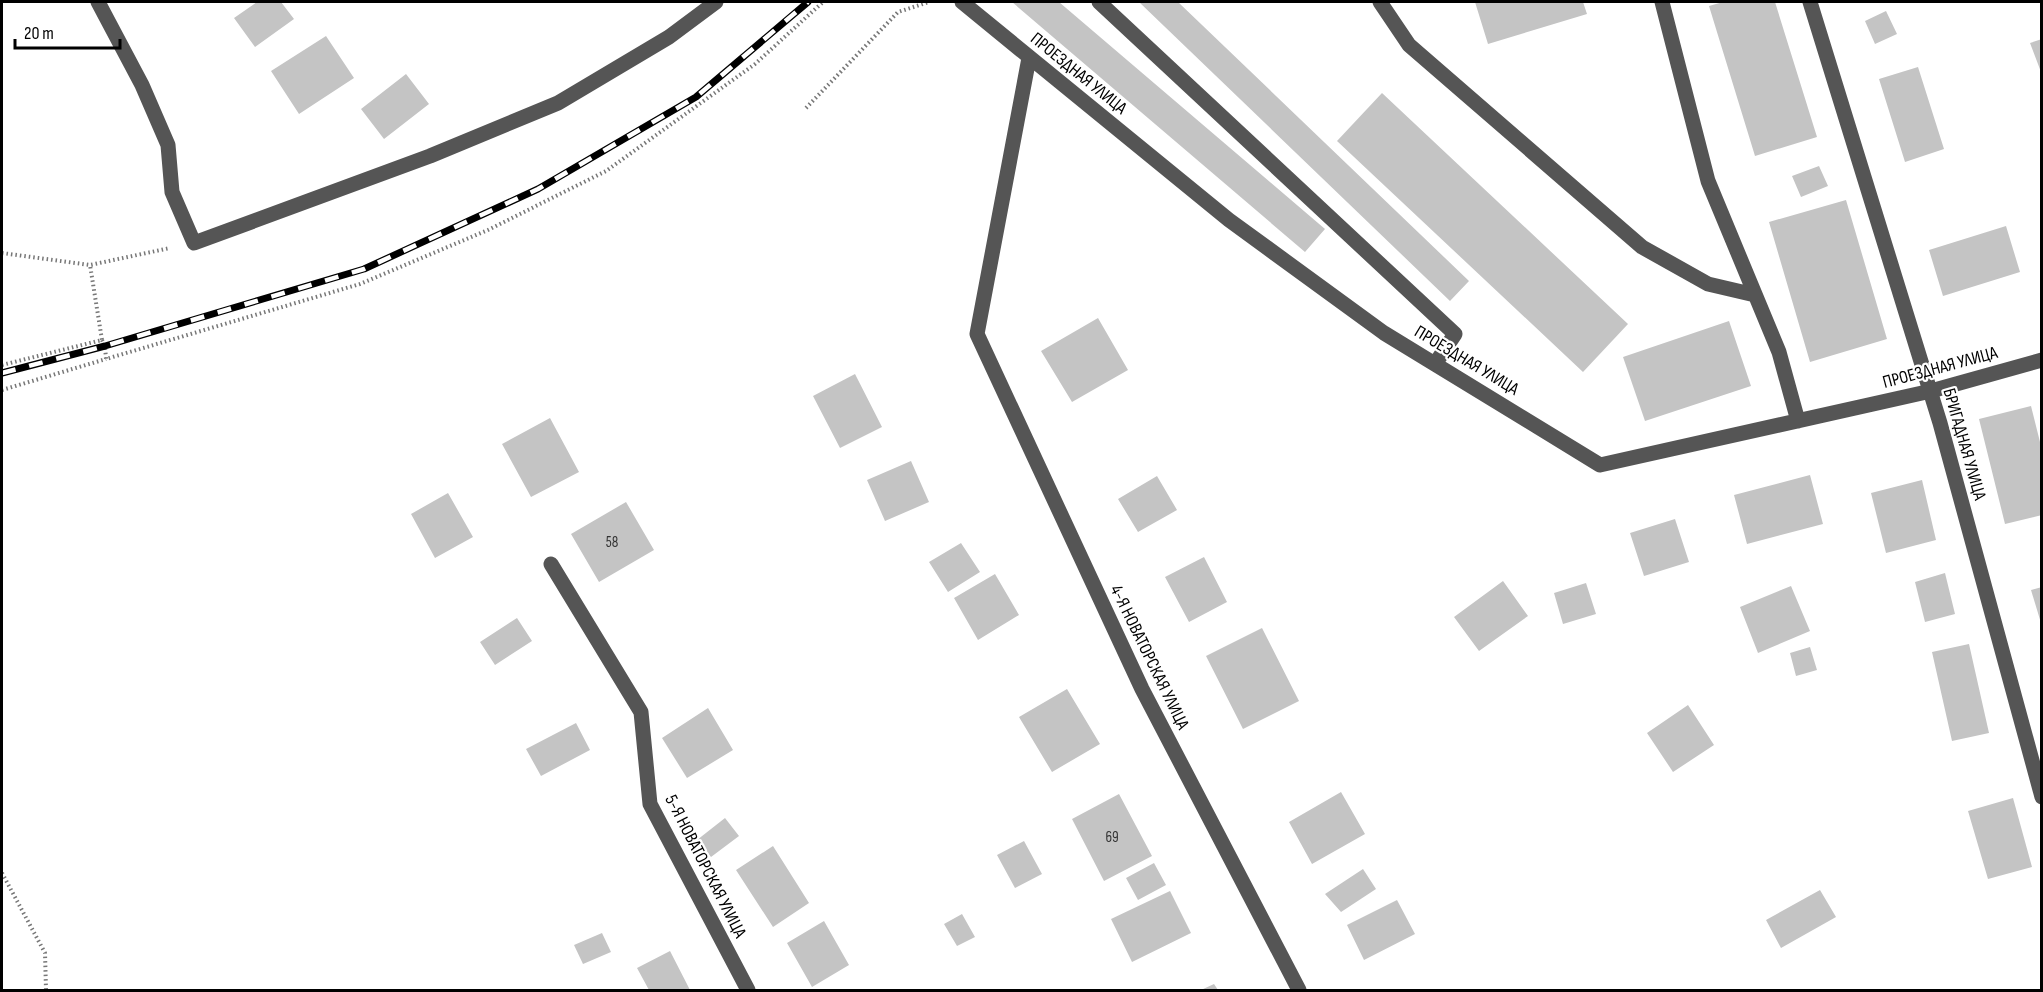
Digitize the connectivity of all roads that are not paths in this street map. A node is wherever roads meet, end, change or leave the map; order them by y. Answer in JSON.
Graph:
{"nodes":[{"id":1,"x":98,"y":2,"type":"edge"},
{"id":2,"x":716,"y":2,"type":"edge"},
{"id":3,"x":962,"y":2,"type":"edge"},
{"id":4,"x":1098,"y":2,"type":"edge"},
{"id":5,"x":1380,"y":2,"type":"edge"},
{"id":6,"x":1662,"y":2,"type":"edge"},
{"id":7,"x":1810,"y":2,"type":"edge"},
{"id":8,"x":1029,"y":58,"type":"junction"},
{"id":9,"x":1755,"y":295,"type":"junction"},
{"id":10,"x":2042,"y":360,"type":"edge"},
{"id":11,"x":1435,"y":364,"type":"junction"},
{"id":12,"x":1931,"y":391,"type":"junction"},
{"id":13,"x":1798,"y":421,"type":"junction"},
{"id":14,"x":551,"y":564,"type":"dead end"},
{"id":15,"x":2042,"y":796,"type":"edge"},
{"id":16,"x":748,"y":990,"type":"edge"},
{"id":17,"x":1299,"y":990,"type":"edge"}],
"edges":[{"from":1,"to":2,"type":"street"},
{"from":3,"to":8,"type":"street","name":"ПРОЕЗДНАЯ УЛИЦА"},
{"from":4,"to":11,"type":"street"},
{"from":5,"to":9,"type":"street"},
{"from":6,"to":9,"type":"street"},
{"from":7,"to":12,"type":"street","name":"БРИГАДНАЯ УЛИЦА"},
{"from":8,"to":11,"type":"street","name":"ПРОЕЗДНАЯ УЛИЦА"},
{"from":8,"to":17,"type":"street","name":"4-Я НОВАТОРСКАЯ УЛИЦА"},
{"from":9,"to":13,"type":"street"},
{"from":10,"to":12,"type":"street","name":"ПРОЕЗДНАЯ УЛИЦА"},
{"from":11,"to":13,"type":"street","name":"ПРОЕЗДНАЯ УЛИЦА"},
{"from":12,"to":13,"type":"street","name":"ПРОЕЗДНАЯ УЛИЦА"},
{"from":12,"to":15,"type":"street","name":"БРИГАДНАЯ УЛИЦА"},
{"from":14,"to":16,"type":"street","name":"5-Я НОВАТОРСКАЯ УЛИЦА"}]}
